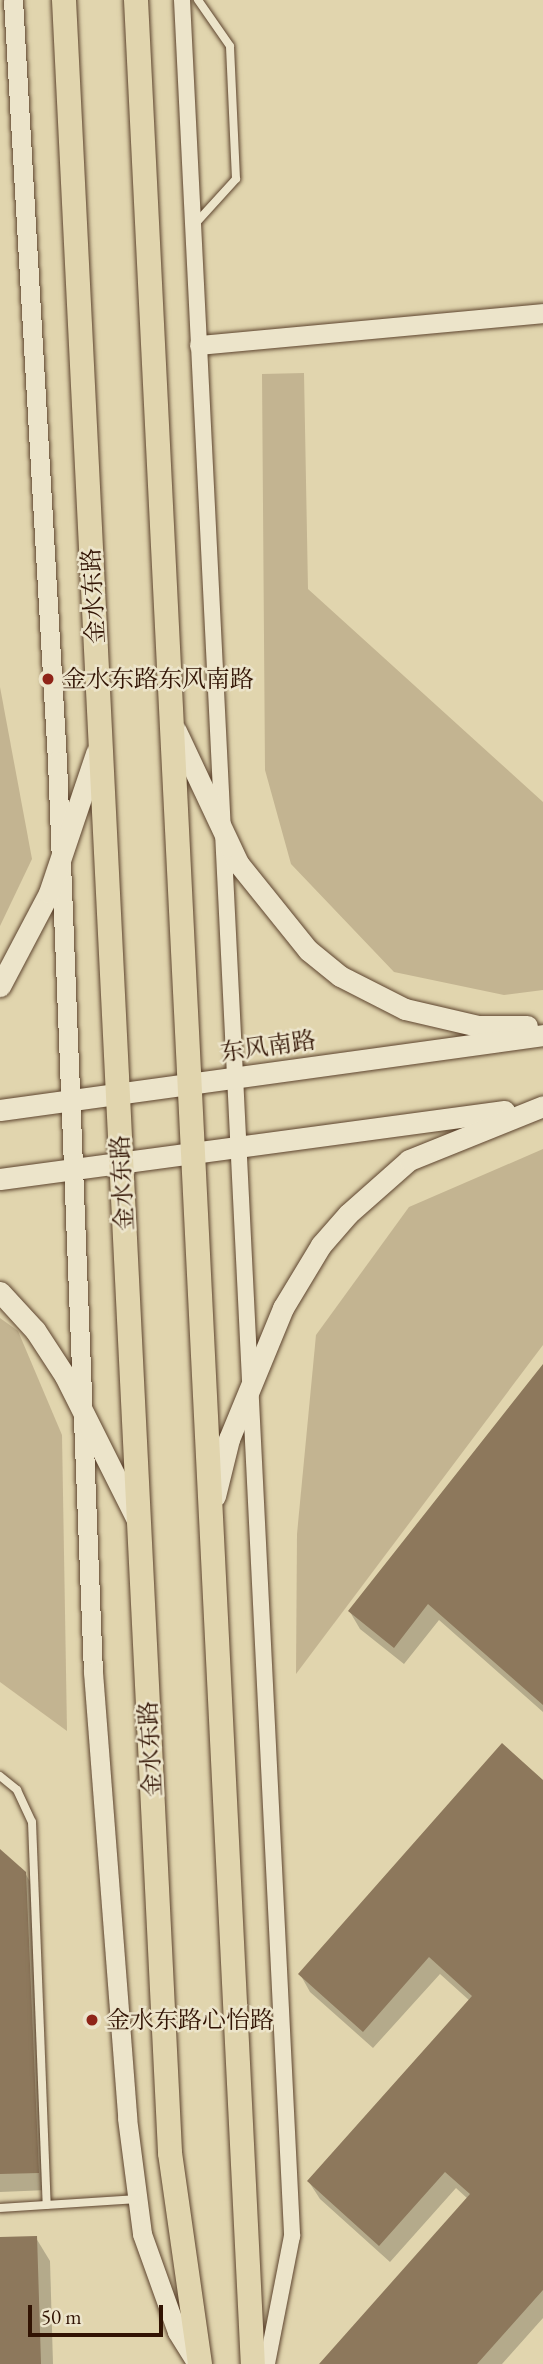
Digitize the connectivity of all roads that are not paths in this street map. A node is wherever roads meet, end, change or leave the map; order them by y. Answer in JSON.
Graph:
{"nodes":[{"id":1,"x":13,"y":0,"type":"edge"},
{"id":2,"x":64,"y":0,"type":"edge"},
{"id":3,"x":136,"y":0,"type":"edge"},
{"id":4,"x":182,"y":0,"type":"edge"},
{"id":5,"x":198,"y":0,"type":"edge"},
{"id":6,"x":193,"y":226,"type":"junction"},
{"id":7,"x":543,"y":313,"type":"edge"},
{"id":8,"x":199,"y":345,"type":"junction"},
{"id":9,"x":172,"y":720,"type":"junction"},
{"id":10,"x":100,"y":741,"type":"junction"},
{"id":11,"x":222,"y":832,"type":"junction"},
{"id":12,"x":62,"y":861,"type":"junction"},
{"id":13,"x":0,"y":986,"type":"edge"},
{"id":14,"x":543,"y":1026,"type":"edge"},
{"id":15,"x":543,"y":1035,"type":"edge"},
{"id":16,"x":233,"y":1077,"type":"junction"},
{"id":17,"x":190,"y":1084,"type":"junction"},
{"id":18,"x":117,"y":1094,"type":"junction"},
{"id":19,"x":71,"y":1100,"type":"junction"},
{"id":20,"x":543,"y":1106,"type":"edge"},
{"id":21,"x":0,"y":1110,"type":"edge"},
{"id":22,"x":237,"y":1147,"type":"junction"},
{"id":23,"x":194,"y":1153,"type":"junction"},
{"id":24,"x":121,"y":1163,"type":"junction"},
{"id":25,"x":74,"y":1169,"type":"junction"},
{"id":26,"x":0,"y":1179,"type":"edge"},
{"id":27,"x":0,"y":1292,"type":"edge"},
{"id":28,"x":248,"y":1395,"type":"junction"},
{"id":29,"x":83,"y":1412,"type":"junction"},
{"id":30,"x":211,"y":1508,"type":"junction"},
{"id":31,"x":138,"y":1524,"type":"junction"},
{"id":32,"x":0,"y":1776,"type":"edge"},
{"id":33,"x":138,"y":2199,"type":"junction"},
{"id":34,"x":47,"y":2205,"type":"junction"},
{"id":35,"x":0,"y":2208,"type":"edge"},
{"id":36,"x":198,"y":2364,"type":"edge"},
{"id":37,"x":253,"y":2364,"type":"edge"},
{"id":38,"x":267,"y":2364,"type":"edge"}],
"edges":[{"from":1,"to":12,"type":"street"},
{"from":2,"to":10,"type":"main road","name":"金水东路"},
{"from":3,"to":9,"type":"main road"},
{"from":4,"to":6,"type":"street"},
{"from":5,"to":6,"type":"lane"},
{"from":6,"to":8,"type":"street"},
{"from":7,"to":8,"type":"street"},
{"from":8,"to":11,"type":"street"},
{"from":9,"to":11,"type":"main road"},
{"from":9,"to":17,"type":"main road"},
{"from":10,"to":12,"type":"main road"},
{"from":10,"to":18,"type":"main road","name":"金水东路"},
{"from":11,"to":14,"type":"main road"},
{"from":11,"to":16,"type":"street"},
{"from":12,"to":13,"type":"main road"},
{"from":12,"to":19,"type":"street"},
{"from":15,"to":16,"type":"main road","name":"东风南路"},
{"from":16,"to":17,"type":"main road","name":"东风南路"},
{"from":16,"to":22,"type":"street"},
{"from":17,"to":18,"type":"main road","name":"东风南路"},
{"from":17,"to":23,"type":"main road"},
{"from":18,"to":19,"type":"main road","name":"东风南路"},
{"from":18,"to":24,"type":"main road","name":"金水东路"},
{"from":19,"to":21,"type":"main road","name":"东风南路"},
{"from":19,"to":25,"type":"street"},
{"from":20,"to":22,"type":"main road"},
{"from":20,"to":28,"type":"main road"},
{"from":22,"to":23,"type":"main road"},
{"from":22,"to":28,"type":"street"},
{"from":23,"to":24,"type":"main road"},
{"from":23,"to":30,"type":"main road"},
{"from":24,"to":25,"type":"main road"},
{"from":24,"to":31,"type":"main road","name":"金水东路"},
{"from":25,"to":26,"type":"main road"},
{"from":25,"to":29,"type":"street"},
{"from":27,"to":29,"type":"main road"},
{"from":28,"to":30,"type":"main road"},
{"from":28,"to":38,"type":"street"},
{"from":29,"to":31,"type":"main road"},
{"from":29,"to":33,"type":"street"},
{"from":30,"to":37,"type":"main road"},
{"from":31,"to":36,"type":"main road","name":"金水东路"},
{"from":32,"to":34,"type":"lane"},
{"from":33,"to":34,"type":"lane"},
{"from":33,"to":36,"type":"street"},
{"from":34,"to":35,"type":"lane"}]}
